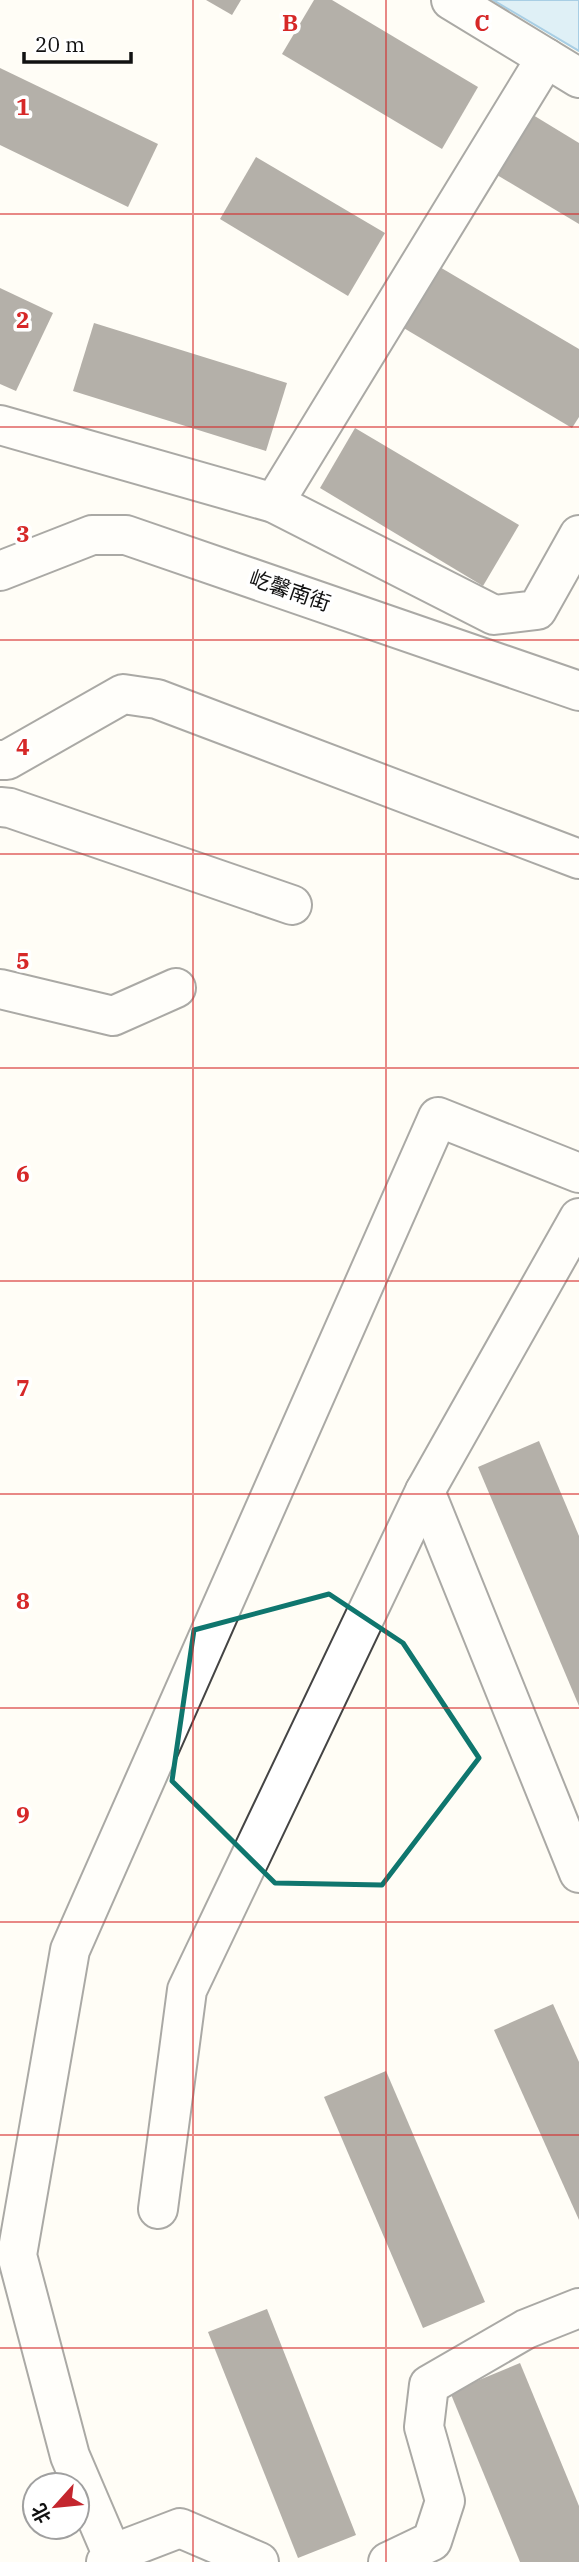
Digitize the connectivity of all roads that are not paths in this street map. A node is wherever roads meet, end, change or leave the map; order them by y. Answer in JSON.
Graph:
{"nodes":[{"id":1,"x":451,"y":0,"type":"edge"},
{"id":2,"x":547,"y":58,"type":"junction"},
{"id":3,"x":579,"y":78,"type":"edge"},
{"id":4,"x":0,"y":425,"type":"edge"},
{"id":5,"x":274,"y":503,"type":"junction"},
{"id":6,"x":579,"y":535,"type":"edge"},
{"id":7,"x":0,"y":571,"type":"edge"},
{"id":8,"x":579,"y":691,"type":"edge"},
{"id":9,"x":0,"y":760,"type":"edge"},
{"id":10,"x":0,"y":807,"type":"edge"},
{"id":11,"x":579,"y":859,"type":"edge"},
{"id":12,"x":292,"y":905,"type":"dead end"},
{"id":13,"x":176,"y":988,"type":"dead end"},
{"id":14,"x":0,"y":989,"type":"edge"},
{"id":15,"x":579,"y":1173,"type":"edge"},
{"id":16,"x":579,"y":1218,"type":"edge"},
{"id":17,"x":425,"y":1491,"type":"junction"},
{"id":18,"x":565,"y":1796,"type":"edge"},
{"id":19,"x":579,"y":1873,"type":"edge"},
{"id":20,"x":158,"y":2209,"type":"dead end"},
{"id":21,"x":579,"y":2308,"type":"edge"},
{"id":22,"x":109,"y":2558,"type":"edge"},
{"id":23,"x":259,"y":2562,"type":"edge"},
{"id":24,"x":388,"y":2562,"type":"edge"}],
"edges":[{"from":1,"to":2,"type":"street"},
{"from":2,"to":3,"type":"street"},
{"from":2,"to":5,"type":"street"},
{"from":4,"to":5,"type":"street"},
{"from":5,"to":6,"type":"street"},
{"from":7,"to":8,"type":"street","name":"屹馨南街"},
{"from":9,"to":11,"type":"street"},
{"from":10,"to":12,"type":"street"},
{"from":13,"to":14,"type":"street"},
{"from":15,"to":22,"type":"street"},
{"from":16,"to":17,"type":"street"},
{"from":17,"to":18,"type":"street"},
{"from":17,"to":20,"type":"street"},
{"from":18,"to":19,"type":"street"},
{"from":21,"to":24,"type":"street"},
{"from":22,"to":23,"type":"street"}]}
